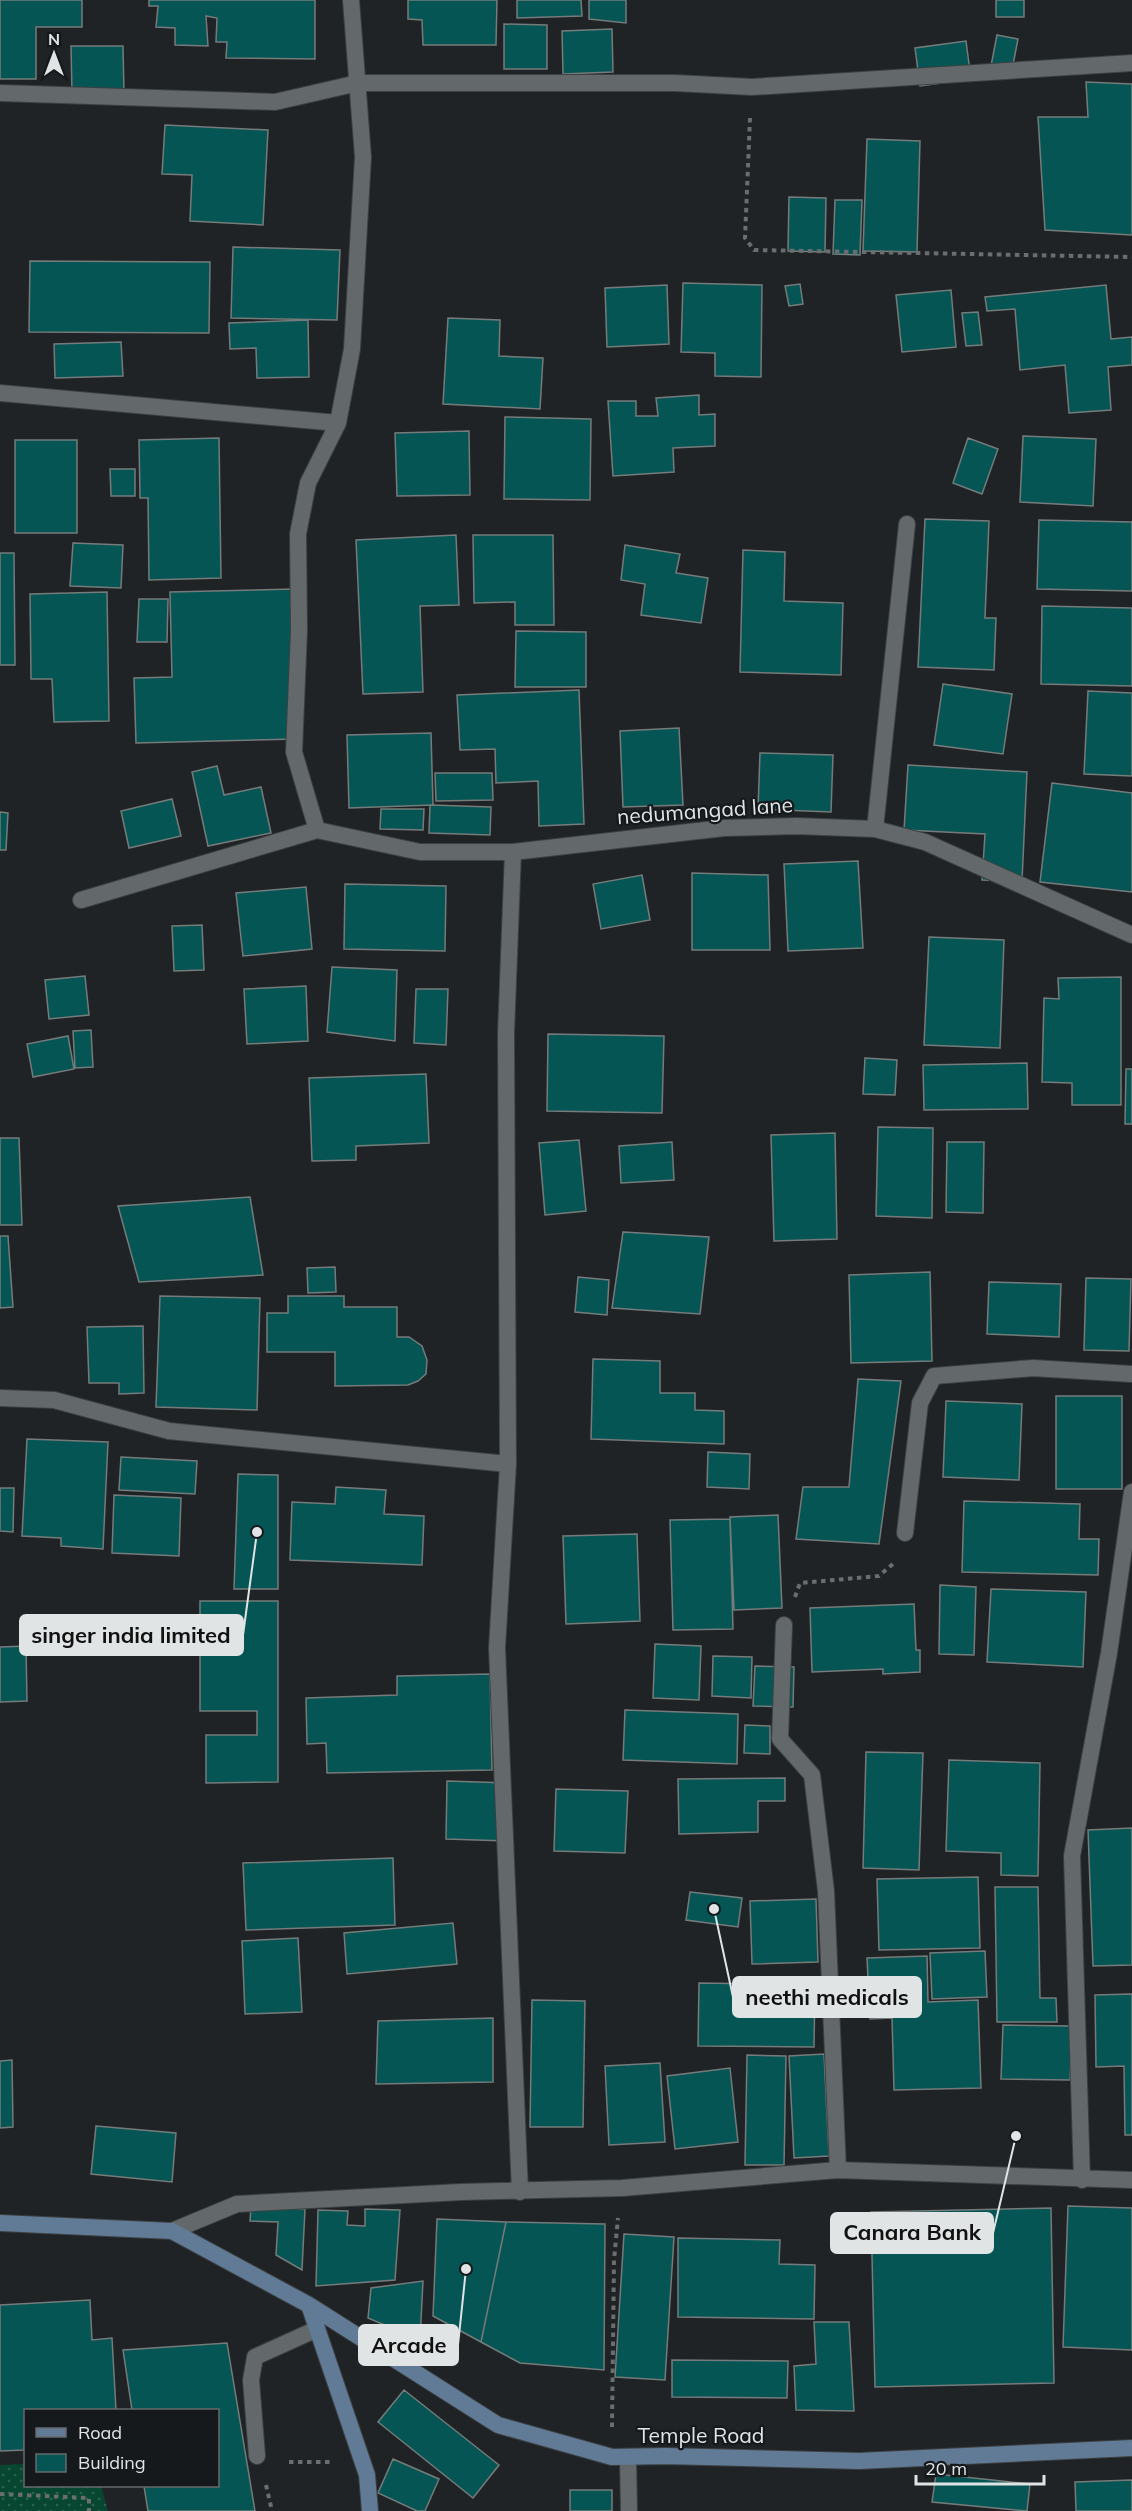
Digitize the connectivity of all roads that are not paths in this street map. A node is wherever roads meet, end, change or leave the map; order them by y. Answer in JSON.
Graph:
{"nodes":[{"id":1,"x":351,"y":0,"type":"edge"},
{"id":2,"x":1132,"y":63,"type":"edge"},
{"id":3,"x":358,"y":83,"type":"junction"},
{"id":4,"x":0,"y":93,"type":"edge"},
{"id":5,"x":0,"y":393,"type":"edge"},
{"id":6,"x":338,"y":423,"type":"junction"},
{"id":7,"x":907,"y":524,"type":"dead end"},
{"id":8,"x":875,"y":829,"type":"junction"},
{"id":9,"x":317,"y":830,"type":"junction"},
{"id":10,"x":513,"y":852,"type":"junction"},
{"id":11,"x":81,"y":900,"type":"dead end"},
{"id":12,"x":1132,"y":934,"type":"edge"},
{"id":13,"x":1132,"y":1374,"type":"edge"},
{"id":14,"x":0,"y":1398,"type":"edge"},
{"id":15,"x":508,"y":1464,"type":"junction"},
{"id":16,"x":1132,"y":1492,"type":"edge"},
{"id":17,"x":905,"y":1533,"type":"road end"},
{"id":18,"x":784,"y":1625,"type":"road end"},
{"id":19,"x":838,"y":2170,"type":"junction"},
{"id":20,"x":1082,"y":2180,"type":"junction"},
{"id":21,"x":1132,"y":2180,"type":"edge"},
{"id":22,"x":520,"y":2192,"type":"junction"},
{"id":23,"x":0,"y":2223,"type":"edge"},
{"id":24,"x":172,"y":2231,"type":"junction"},
{"id":25,"x":309,"y":2305,"type":"junction"},
{"id":26,"x":317,"y":2329,"type":"junction"},
{"id":27,"x":1132,"y":2448,"type":"edge"},
{"id":28,"x":257,"y":2456,"type":"dead end"},
{"id":29,"x":620,"y":2458,"type":"junction"},
{"id":30,"x":370,"y":2511,"type":"edge"},
{"id":31,"x":629,"y":2511,"type":"edge"}],
"edges":[{"from":1,"to":3,"type":"street"},
{"from":2,"to":3,"type":"street"},
{"from":3,"to":4,"type":"street"},
{"from":3,"to":6,"type":"street"},
{"from":5,"to":6,"type":"street"},
{"from":6,"to":9,"type":"street"},
{"from":7,"to":8,"type":"street"},
{"from":8,"to":10,"type":"street","name":"nedumangad lane"},
{"from":8,"to":12,"type":"street","name":"nedumangad lane"},
{"from":9,"to":10,"type":"street","name":"nedumangad lane"},
{"from":9,"to":11,"type":"street"},
{"from":10,"to":15,"type":"street"},
{"from":13,"to":17,"type":"street"},
{"from":14,"to":15,"type":"street"},
{"from":15,"to":22,"type":"street"},
{"from":16,"to":20,"type":"street"},
{"from":18,"to":19,"type":"street"},
{"from":19,"to":20,"type":"street"},
{"from":19,"to":22,"type":"street"},
{"from":20,"to":21,"type":"street"},
{"from":22,"to":24,"type":"street"},
{"from":23,"to":24,"type":"main road"},
{"from":24,"to":25,"type":"main road","name":"Temple Road"},
{"from":25,"to":26,"type":"main road"},
{"from":25,"to":29,"type":"main road","name":"Temple Road"},
{"from":26,"to":28,"type":"street"},
{"from":26,"to":30,"type":"main road"},
{"from":27,"to":29,"type":"main road","name":"Temple Road"},
{"from":29,"to":31,"type":"street"}]}
